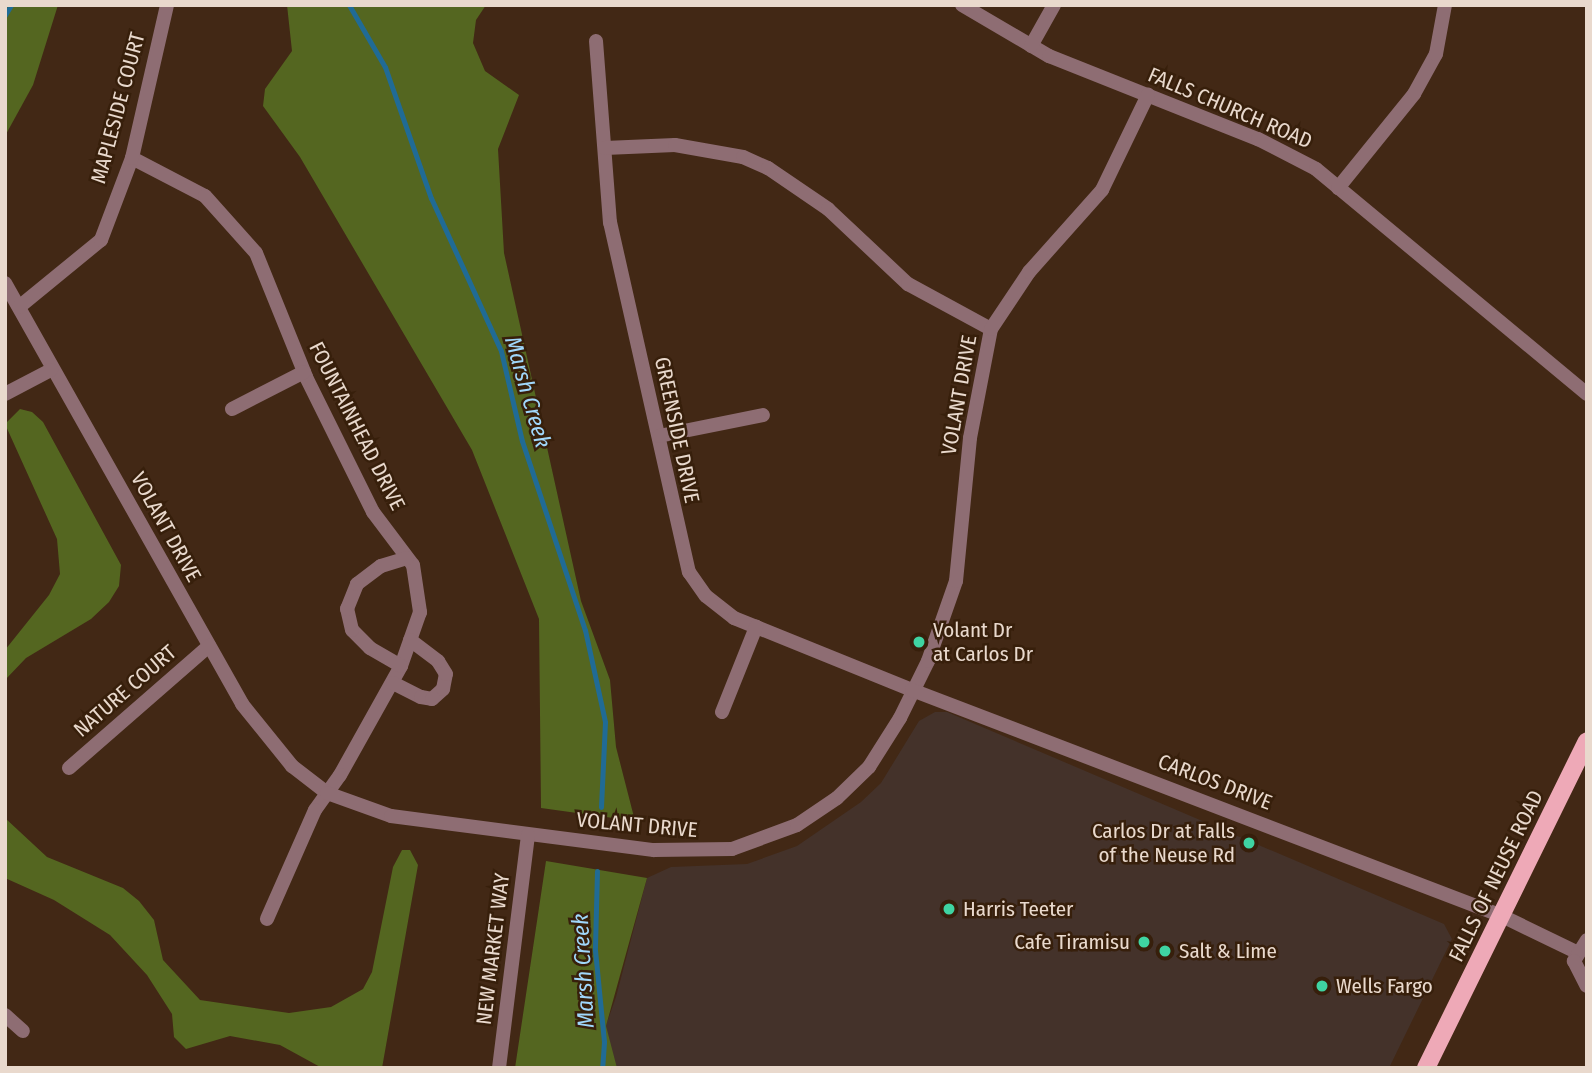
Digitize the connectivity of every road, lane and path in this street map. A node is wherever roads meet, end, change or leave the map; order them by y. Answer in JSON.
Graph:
{"nodes":[{"id":1,"x":167,"y":5,"type":"edge"},
{"id":2,"x":962,"y":5,"type":"edge"},
{"id":3,"x":1054,"y":5,"type":"edge"},
{"id":4,"x":1445,"y":5,"type":"edge"},
{"id":5,"x":596,"y":41,"type":"dead end"},
{"id":6,"x":1031,"y":46,"type":"junction"},
{"id":7,"x":1149,"y":95,"type":"junction"},
{"id":8,"x":605,"y":148,"type":"junction"},
{"id":9,"x":132,"y":158,"type":"junction"},
{"id":10,"x":1338,"y":188,"type":"junction"},
{"id":11,"x":5,"y":283,"type":"edge"},
{"id":12,"x":19,"y":307,"type":"junction"},
{"id":13,"x":991,"y":329,"type":"junction"},
{"id":14,"x":51,"y":370,"type":"junction"},
{"id":15,"x":304,"y":372,"type":"junction"},
{"id":16,"x":5,"y":394,"type":"edge"},
{"id":17,"x":1587,"y":394,"type":"edge"},
{"id":18,"x":232,"y":409,"type":"dead end"},
{"id":19,"x":762,"y":415,"type":"dead end"},
{"id":20,"x":659,"y":436,"type":"junction"},
{"id":21,"x":407,"y":558,"type":"junction"},
{"id":22,"x":755,"y":628,"type":"junction"},
{"id":23,"x":410,"y":640,"type":"junction"},
{"id":24,"x":209,"y":646,"type":"junction"},
{"id":25,"x":401,"y":666,"type":"junction"},
{"id":26,"x":393,"y":683,"type":"junction"},
{"id":27,"x":912,"y":690,"type":"junction"},
{"id":28,"x":722,"y":712,"type":"dead end"},
{"id":29,"x":1587,"y":741,"type":"edge"},
{"id":30,"x":69,"y":768,"type":"dead end"},
{"id":31,"x":327,"y":793,"type":"junction"},
{"id":32,"x":528,"y":835,"type":"junction"},
{"id":33,"x":1502,"y":916,"type":"junction"},
{"id":34,"x":267,"y":919,"type":"dead end"},
{"id":35,"x":1587,"y":940,"type":"edge"},
{"id":36,"x":1576,"y":952,"type":"junction"},
{"id":37,"x":1587,"y":986,"type":"edge"},
{"id":38,"x":5,"y":1015,"type":"edge"},
{"id":39,"x":23,"y":1031,"type":"dead end"},
{"id":40,"x":499,"y":1068,"type":"edge"},
{"id":41,"x":1426,"y":1068,"type":"edge"}],
"edges":[{"from":1,"to":9,"type":"street","name":"MAPLESIDE COURT"},
{"from":2,"to":6,"type":"street","name":"FALLS CHURCH ROAD"},
{"from":3,"to":6,"type":"street"},
{"from":4,"to":10,"type":"street"},
{"from":5,"to":8,"type":"street","name":"GREENSIDE DRIVE"},
{"from":6,"to":7,"type":"street","name":"FALLS CHURCH ROAD"},
{"from":7,"to":10,"type":"street","name":"FALLS CHURCH ROAD"},
{"from":7,"to":13,"type":"street","name":"VOLANT DRIVE"},
{"from":8,"to":13,"type":"street"},
{"from":8,"to":20,"type":"street","name":"GREENSIDE DRIVE"},
{"from":9,"to":12,"type":"street","name":"MAPLESIDE COURT"},
{"from":9,"to":15,"type":"street","name":"FOUNTAINHEAD DRIVE"},
{"from":10,"to":17,"type":"street","name":"FALLS CHURCH ROAD"},
{"from":11,"to":12,"type":"street","name":"VOLANT DRIVE"},
{"from":12,"to":14,"type":"street","name":"VOLANT DRIVE"},
{"from":13,"to":27,"type":"street","name":"VOLANT DRIVE"},
{"from":14,"to":16,"type":"street"},
{"from":14,"to":24,"type":"street","name":"VOLANT DRIVE"},
{"from":15,"to":18,"type":"street"},
{"from":15,"to":21,"type":"street","name":"FOUNTAINHEAD DRIVE"},
{"from":19,"to":20,"type":"street"},
{"from":20,"to":22,"type":"street","name":"GREENSIDE DRIVE"},
{"from":21,"to":23,"type":"street","name":"FOUNTAINHEAD DRIVE"},
{"from":21,"to":25,"type":"street"},
{"from":22,"to":27,"type":"street","name":"GREENSIDE DRIVE"},
{"from":22,"to":28,"type":"street"},
{"from":23,"to":25,"type":"street","name":"FOUNTAINHEAD DRIVE"},
{"from":23,"to":26,"type":"street"},
{"from":24,"to":30,"type":"street","name":"NATURE COURT"},
{"from":24,"to":31,"type":"street","name":"VOLANT DRIVE"},
{"from":25,"to":26,"type":"street","name":"FOUNTAINHEAD DRIVE"},
{"from":26,"to":31,"type":"street","name":"FOUNTAINHEAD DRIVE"},
{"from":27,"to":32,"type":"street","name":"VOLANT DRIVE"},
{"from":27,"to":33,"type":"street","name":"CARLOS DRIVE"},
{"from":29,"to":33,"type":"main road","name":"FALLS OF NEUSE ROAD"},
{"from":31,"to":32,"type":"street","name":"VOLANT DRIVE"},
{"from":31,"to":34,"type":"street","name":"FOUNTAINHEAD DRIVE"},
{"from":32,"to":40,"type":"street","name":"NEW MARKET WAY"},
{"from":33,"to":36,"type":"street","name":"CARLOS DRIVE"},
{"from":33,"to":41,"type":"main road","name":"FALLS OF NEUSE ROAD"},
{"from":35,"to":36,"type":"street"},
{"from":36,"to":37,"type":"street"},
{"from":38,"to":39,"type":"street"}]}
